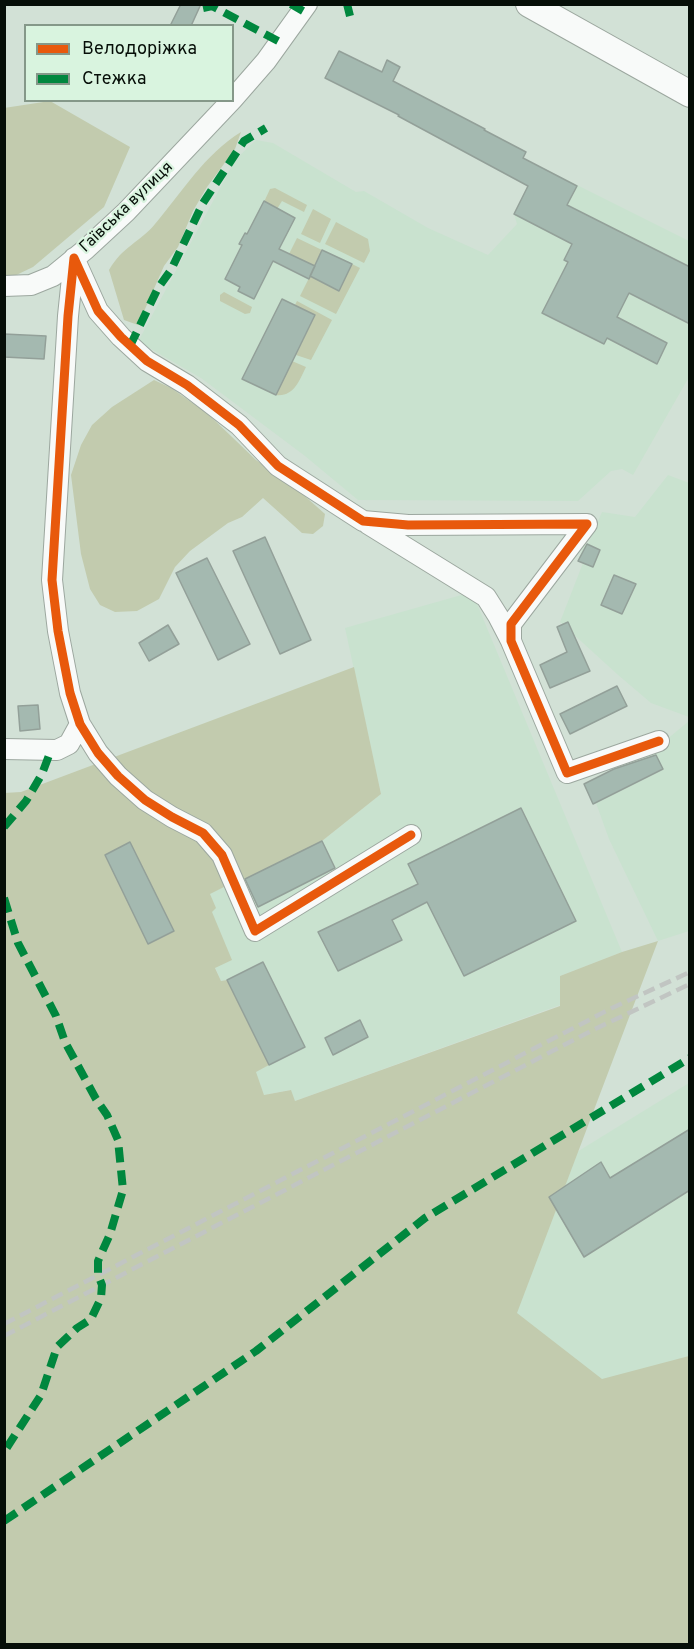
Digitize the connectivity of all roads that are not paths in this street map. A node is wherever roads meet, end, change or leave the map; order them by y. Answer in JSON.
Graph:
{"nodes":[{"id":1,"x":307,"y":4,"type":"edge"},
{"id":2,"x":529,"y":4,"type":"edge"},
{"id":3,"x":690,"y":94,"type":"edge"},
{"id":4,"x":234,"y":98,"type":"edge"},
{"id":5,"x":230,"y":102,"type":"edge"},
{"id":6,"x":74,"y":258,"type":"junction"},
{"id":7,"x":4,"y":286,"type":"edge"},
{"id":8,"x":363,"y":521,"type":"junction"},
{"id":9,"x":511,"y":641,"type":"junction"},
{"id":10,"x":80,"y":724,"type":"junction"},
{"id":11,"x":659,"y":741,"type":"dead end"},
{"id":12,"x":4,"y":749,"type":"edge"},
{"id":13,"x":411,"y":835,"type":"dead end"}],
"edges":[{"from":1,"to":4,"type":"street","name":"Гаївська вулиця"},
{"from":2,"to":3,"type":"main road"},
{"from":5,"to":6,"type":"street","name":"Гаївська вулиця"},
{"from":6,"to":7,"type":"street","name":"Гаївська вулиця"},
{"from":6,"to":8,"type":"street"},
{"from":6,"to":10,"type":"street"},
{"from":8,"to":9,"type":"street"},
{"from":8,"to":9,"type":"street"},
{"from":9,"to":11,"type":"street"},
{"from":10,"to":12,"type":"street"},
{"from":10,"to":13,"type":"street"}]}
